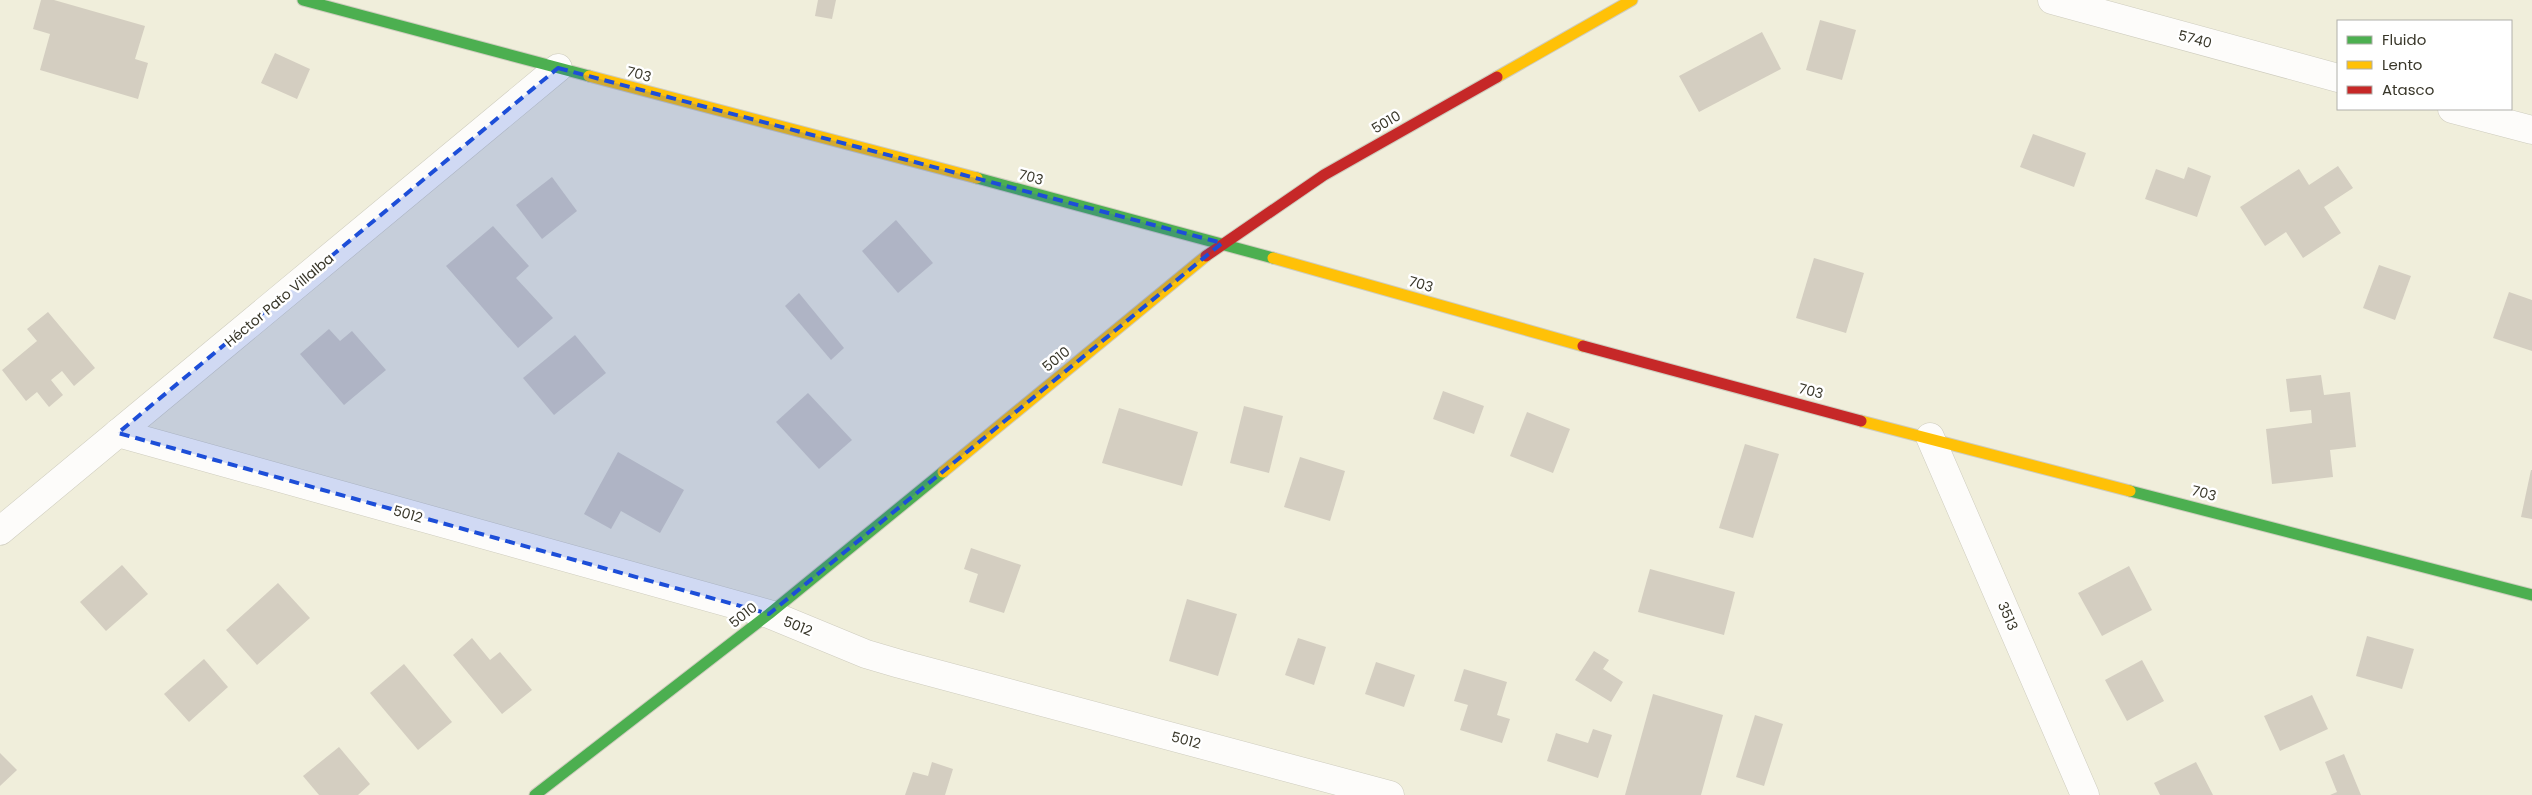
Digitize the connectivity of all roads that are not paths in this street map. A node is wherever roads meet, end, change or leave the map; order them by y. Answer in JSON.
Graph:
{"nodes":[{"id":1,"x":303,"y":0,"type":"edge"},
{"id":2,"x":1632,"y":0,"type":"edge"},
{"id":3,"x":2052,"y":0,"type":"edge"},
{"id":4,"x":558,"y":68,"type":"junction"},
{"id":5,"x":2337,"y":78,"type":"edge"},
{"id":6,"x":2456,"y":110,"type":"edge"},
{"id":7,"x":2532,"y":130,"type":"edge"},
{"id":8,"x":1222,"y":243,"type":"junction"},
{"id":9,"x":118,"y":433,"type":"junction"},
{"id":10,"x":1930,"y":437,"type":"junction"},
{"id":11,"x":0,"y":531,"type":"edge"},
{"id":12,"x":2532,"y":595,"type":"edge"},
{"id":13,"x":769,"y":614,"type":"junction"},
{"id":14,"x":535,"y":795,"type":"edge"},
{"id":15,"x":1390,"y":795,"type":"edge"},
{"id":16,"x":2085,"y":795,"type":"edge"}],
"edges":[{"from":1,"to":4,"type":"street","name":"703"},
{"from":2,"to":8,"type":"street","name":"5010"},
{"from":3,"to":5,"type":"street","name":"5740"},
{"from":4,"to":8,"type":"street","name":"703"},
{"from":4,"to":9,"type":"street","name":"Héctor Pato Villalba"},
{"from":6,"to":7,"type":"street"},
{"from":8,"to":10,"type":"street","name":"703"},
{"from":8,"to":13,"type":"street","name":"5010"},
{"from":9,"to":11,"type":"street","name":"Héctor Pato Villalba"},
{"from":9,"to":13,"type":"street","name":"5012"},
{"from":10,"to":12,"type":"street","name":"703"},
{"from":10,"to":16,"type":"street","name":"3513"},
{"from":13,"to":14,"type":"street","name":"5010"},
{"from":13,"to":15,"type":"street","name":"5012"}]}
